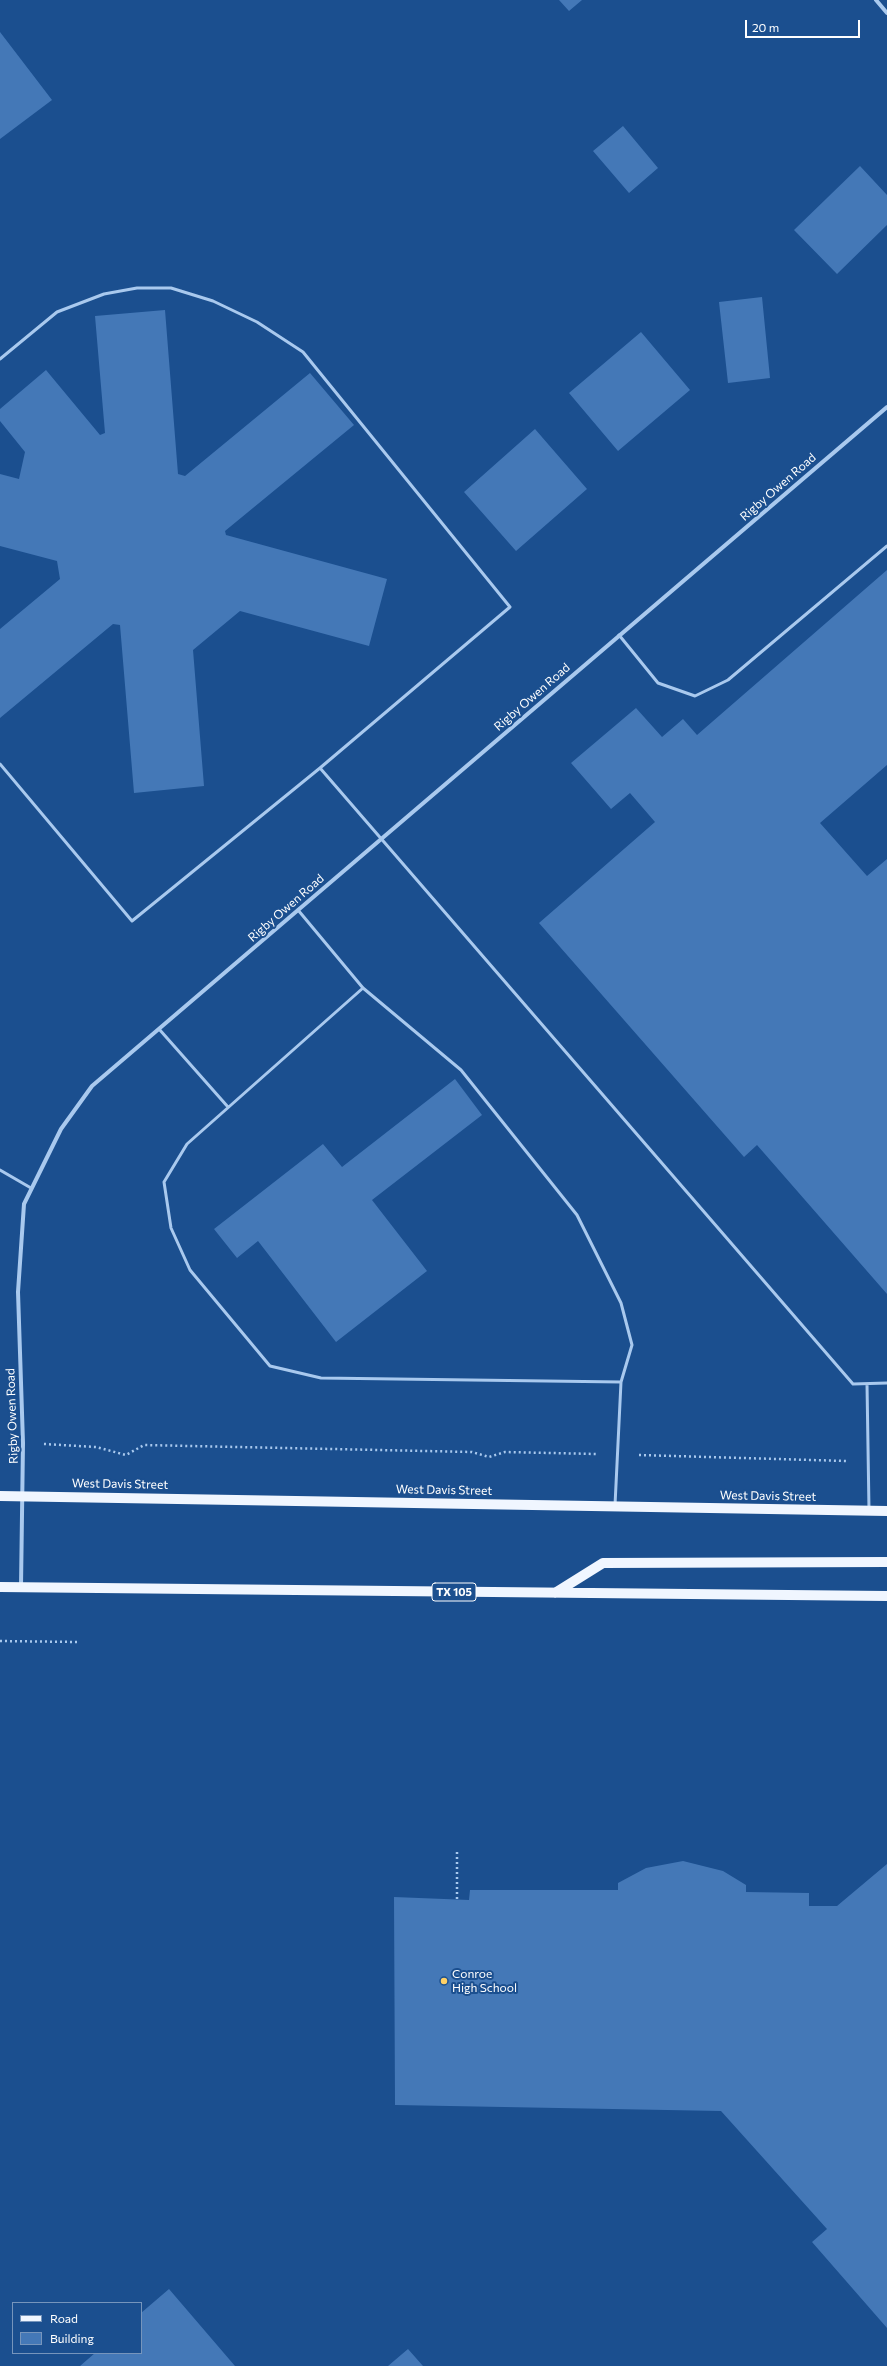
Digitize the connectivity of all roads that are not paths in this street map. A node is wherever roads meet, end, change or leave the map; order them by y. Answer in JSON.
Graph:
{"nodes":[{"id":1,"x":876,"y":0,"type":"edge"},
{"id":2,"x":887,"y":13,"type":"edge"},
{"id":3,"x":0,"y":359,"type":"edge"},
{"id":4,"x":887,"y":407,"type":"edge"},
{"id":5,"x":887,"y":546,"type":"edge"},
{"id":6,"x":620,"y":635,"type":"junction"},
{"id":7,"x":0,"y":764,"type":"edge"},
{"id":8,"x":320,"y":768,"type":"junction"},
{"id":9,"x":381,"y":840,"type":"junction"},
{"id":10,"x":298,"y":910,"type":"junction"},
{"id":11,"x":363,"y":988,"type":"junction"},
{"id":12,"x":159,"y":1029,"type":"junction"},
{"id":13,"x":228,"y":1107,"type":"junction"},
{"id":14,"x":0,"y":1170,"type":"edge"},
{"id":15,"x":31,"y":1188,"type":"junction"},
{"id":16,"x":621,"y":1382,"type":"junction"},
{"id":17,"x":887,"y":1383,"type":"edge"},
{"id":18,"x":867,"y":1384,"type":"junction"},
{"id":19,"x":0,"y":1496,"type":"edge"},
{"id":20,"x":24,"y":1496,"type":"junction"},
{"id":21,"x":615,"y":1506,"type":"junction"},
{"id":22,"x":869,"y":1511,"type":"junction"},
{"id":23,"x":887,"y":1511,"type":"edge"},
{"id":24,"x":887,"y":1562,"type":"edge"},
{"id":25,"x":0,"y":1586,"type":"edge"},
{"id":26,"x":21,"y":1587,"type":"junction"},
{"id":27,"x":555,"y":1593,"type":"junction"},
{"id":28,"x":887,"y":1596,"type":"edge"}],
"edges":[{"from":1,"to":2,"type":"street"},
{"from":3,"to":8,"type":"lane"},
{"from":4,"to":6,"type":"street","name":"Rigby Owen Road"},
{"from":5,"to":6,"type":"lane"},
{"from":6,"to":9,"type":"street","name":"Rigby Owen Road"},
{"from":7,"to":8,"type":"lane"},
{"from":8,"to":9,"type":"lane"},
{"from":9,"to":10,"type":"street","name":"Rigby Owen Road"},
{"from":9,"to":18,"type":"lane"},
{"from":10,"to":11,"type":"lane"},
{"from":10,"to":12,"type":"street","name":"Rigby Owen Road"},
{"from":11,"to":13,"type":"lane"},
{"from":11,"to":16,"type":"lane"},
{"from":12,"to":13,"type":"lane"},
{"from":12,"to":15,"type":"street","name":"Rigby Owen Road"},
{"from":13,"to":16,"type":"lane"},
{"from":14,"to":15,"type":"lane"},
{"from":15,"to":20,"type":"street","name":"Rigby Owen Road"},
{"from":16,"to":21,"type":"lane"},
{"from":17,"to":18,"type":"lane"},
{"from":18,"to":22,"type":"lane"},
{"from":19,"to":20,"type":"main road","name":"West Davis Street"},
{"from":20,"to":21,"type":"main road","name":"West Davis Street"},
{"from":20,"to":26,"type":"street","name":"Rigby Owen Road"},
{"from":21,"to":22,"type":"main road","name":"West Davis Street"},
{"from":22,"to":23,"type":"main road","name":"West Davis Street"},
{"from":24,"to":27,"type":"main road"},
{"from":25,"to":26,"type":"main road","number":"TX 105"},
{"from":26,"to":27,"type":"main road","number":"TX 105"},
{"from":27,"to":28,"type":"main road","number":"TX 105"}]}
